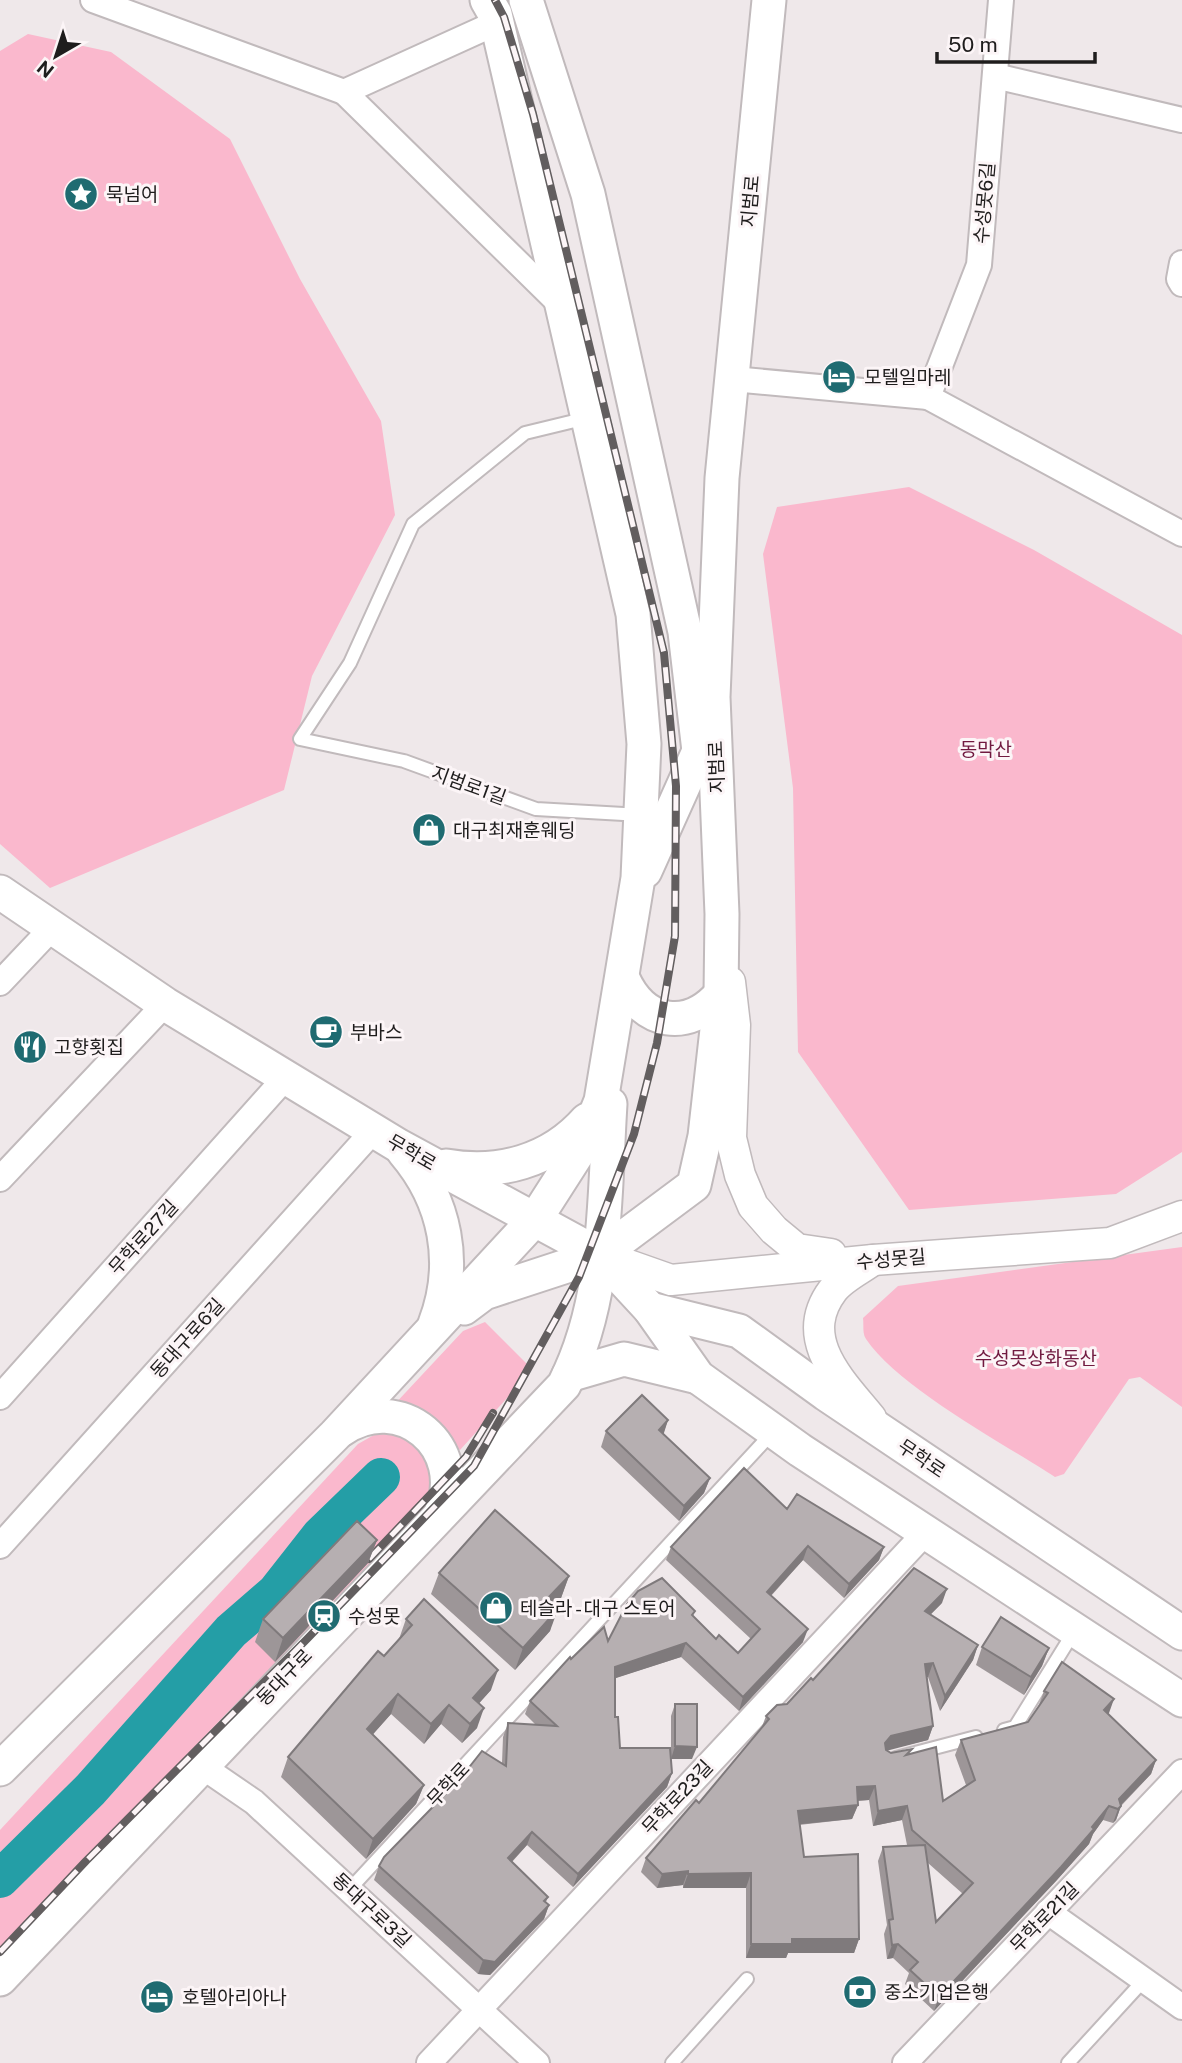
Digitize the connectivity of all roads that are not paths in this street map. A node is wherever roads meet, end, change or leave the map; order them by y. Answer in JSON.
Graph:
{"nodes":[{"id":1,"x":93,"y":0,"type":"edge"},
{"id":2,"x":769,"y":0,"type":"edge"},
{"id":3,"x":1001,"y":0,"type":"edge"},
{"id":4,"x":531,"y":1,"type":"edge"},
{"id":5,"x":492,"y":12,"type":"edge"},
{"id":6,"x":995,"y":76,"type":"junction"},
{"id":7,"x":344,"y":92,"type":"junction"},
{"id":8,"x":1182,"y":120,"type":"edge"},
{"id":9,"x":1182,"y":263,"type":"edge"},
{"id":10,"x":1182,"y":284,"type":"edge"},
{"id":11,"x":562,"y":306,"type":"junction"},
{"id":12,"x":733,"y":379,"type":"junction"},
{"id":13,"x":928,"y":397,"type":"junction"},
{"id":14,"x":588,"y":418,"type":"junction"},
{"id":15,"x":1180,"y":530,"type":"edge"},
{"id":16,"x":641,"y":816,"type":"junction"},
{"id":17,"x":636,"y":891,"type":"junction"},
{"id":18,"x":0,"y":892,"type":"edge"},
{"id":19,"x":722,"y":914,"type":"junction"},
{"id":20,"x":52,"y":928,"type":"junction"},
{"id":21,"x":624,"y":979,"type":"junction"},
{"id":22,"x":0,"y":983,"type":"edge"},
{"id":23,"x":721,"y":994,"type":"junction"},
{"id":24,"x":165,"y":1004,"type":"junction"},
{"id":25,"x":615,"y":1023,"type":"junction"},
{"id":26,"x":286,"y":1077,"type":"junction"},
{"id":27,"x":601,"y":1101,"type":"junction"},
{"id":28,"x":386,"y":1138,"type":"junction"},
{"id":29,"x":431,"y":1163,"type":"junction"},
{"id":30,"x":0,"y":1179,"type":"edge"},
{"id":31,"x":1182,"y":1216,"type":"edge"},
{"id":32,"x":537,"y":1218,"type":"junction"},
{"id":33,"x":600,"y":1255,"type":"junction"},
{"id":34,"x":873,"y":1260,"type":"junction"},
{"id":35,"x":650,"y":1309,"type":"junction"},
{"id":36,"x":431,"y":1333,"type":"junction"},
{"id":37,"x":569,"y":1375,"type":"junction"},
{"id":38,"x":698,"y":1377,"type":"junction"},
{"id":39,"x":0,"y":1397,"type":"edge"},
{"id":40,"x":774,"y":1431,"type":"junction"},
{"id":41,"x":881,"y":1431,"type":"junction"},
{"id":42,"x":334,"y":1435,"type":"junction"},
{"id":43,"x":441,"y":1513,"type":"junction"},
{"id":44,"x":926,"y":1532,"type":"junction"},
{"id":45,"x":0,"y":1546,"type":"edge"},
{"id":46,"x":1075,"y":1630,"type":"junction"},
{"id":47,"x":1182,"y":1633,"type":"edge"},
{"id":48,"x":1182,"y":1700,"type":"edge"},
{"id":49,"x":888,"y":1759,"type":"edge"},
{"id":50,"x":200,"y":1765,"type":"junction"},
{"id":51,"x":0,"y":1769,"type":"edge"},
{"id":52,"x":1182,"y":1772,"type":"edge"},
{"id":53,"x":349,"y":1890,"type":"junction"},
{"id":54,"x":1048,"y":1912,"type":"junction"},
{"id":55,"x":0,"y":1979,"type":"edge"},
{"id":56,"x":747,"y":1979,"type":"dead end"},
{"id":57,"x":1144,"y":1980,"type":"junction"},
{"id":58,"x":1182,"y":2007,"type":"edge"},
{"id":59,"x":479,"y":2009,"type":"junction"},
{"id":60,"x":429,"y":2063,"type":"edge"},
{"id":61,"x":537,"y":2063,"type":"edge"},
{"id":62,"x":672,"y":2063,"type":"edge"},
{"id":63,"x":905,"y":2063,"type":"edge"},
{"id":64,"x":1068,"y":2063,"type":"edge"}],
"edges":[{"from":1,"to":7,"type":"street"},
{"from":2,"to":12,"type":"main road","name":"지범로"},
{"from":3,"to":6,"type":"street","name":"수성못6길"},
{"from":4,"to":5,"type":"street"},
{"from":4,"to":17,"type":"main road"},
{"from":5,"to":7,"type":"street"},
{"from":5,"to":11,"type":"main road"},
{"from":6,"to":8,"type":"street"},
{"from":6,"to":13,"type":"street","name":"수성못6길"},
{"from":7,"to":11,"type":"street"},
{"from":9,"to":10,"type":"street"},
{"from":11,"to":14,"type":"main road"},
{"from":12,"to":13,"type":"street"},
{"from":12,"to":19,"type":"main road","name":"지범로"},
{"from":13,"to":15,"type":"street"},
{"from":14,"to":16,"type":"main road"},
{"from":14,"to":16,"type":"lane","name":"지범로1길"},
{"from":16,"to":17,"type":"main road"},
{"from":17,"to":21,"type":"main road"},
{"from":18,"to":20,"type":"main road","name":"무학로"},
{"from":19,"to":23,"type":"main road","name":"지범로"},
{"from":19,"to":34,"type":"street"},
{"from":20,"to":22,"type":"street"},
{"from":20,"to":24,"type":"main road","name":"무학로"},
{"from":21,"to":23,"type":"main road"},
{"from":21,"to":25,"type":"main road"},
{"from":23,"to":33,"type":"main road","name":"지범로"},
{"from":24,"to":26,"type":"main road","name":"무학로"},
{"from":24,"to":30,"type":"street"},
{"from":25,"to":27,"type":"main road"},
{"from":25,"to":33,"type":"main road"},
{"from":26,"to":28,"type":"main road","name":"무학로"},
{"from":26,"to":39,"type":"street","name":"무학로27길"},
{"from":27,"to":29,"type":"main road"},
{"from":27,"to":32,"type":"main road"},
{"from":28,"to":29,"type":"main road","name":"무학로"},
{"from":28,"to":36,"type":"main road"},
{"from":28,"to":45,"type":"street","name":"동대구로6길"},
{"from":29,"to":32,"type":"main road","name":"무학로"},
{"from":31,"to":34,"type":"street","name":"수성못길"},
{"from":32,"to":33,"type":"main road","name":"무학로"},
{"from":32,"to":36,"type":"main road"},
{"from":33,"to":34,"type":"street","name":"수성못길"},
{"from":33,"to":35,"type":"main road","name":"무학로"},
{"from":33,"to":36,"type":"main road","name":"지범로"},
{"from":33,"to":37,"type":"main road","name":"동대구로"},
{"from":34,"to":41,"type":"street"},
{"from":35,"to":38,"type":"main road","name":"무학로"},
{"from":35,"to":41,"type":"main road","name":"무학로"},
{"from":36,"to":42,"type":"main road"},
{"from":37,"to":38,"type":"main road"},
{"from":37,"to":43,"type":"main road","name":"동대구로"},
{"from":38,"to":40,"type":"main road","name":"무학로"},
{"from":40,"to":44,"type":"main road","name":"무학로"},
{"from":40,"to":53,"type":"lane","name":"무학로"},
{"from":41,"to":47,"type":"main road","name":"무학로"},
{"from":42,"to":43,"type":"main road"},
{"from":42,"to":51,"type":"main road"},
{"from":43,"to":50,"type":"main road","name":"동대구로"},
{"from":44,"to":46,"type":"main road","name":"무학로"},
{"from":44,"to":59,"type":"street","name":"무학로23길"},
{"from":46,"to":48,"type":"main road","name":"무학로"},
{"from":46,"to":49,"type":"lane"},
{"from":50,"to":53,"type":"street","name":"동대구로3길"},
{"from":50,"to":55,"type":"main road","name":"동대구로"},
{"from":52,"to":54,"type":"street","name":"무학로21길"},
{"from":53,"to":59,"type":"street","name":"동대구로3길"},
{"from":54,"to":57,"type":"street"},
{"from":54,"to":63,"type":"street","name":"무학로21길"},
{"from":56,"to":62,"type":"lane"},
{"from":57,"to":58,"type":"street"},
{"from":57,"to":64,"type":"lane"},
{"from":59,"to":60,"type":"street","name":"무학로23길"},
{"from":59,"to":61,"type":"street","name":"동대구로3길"}]}
